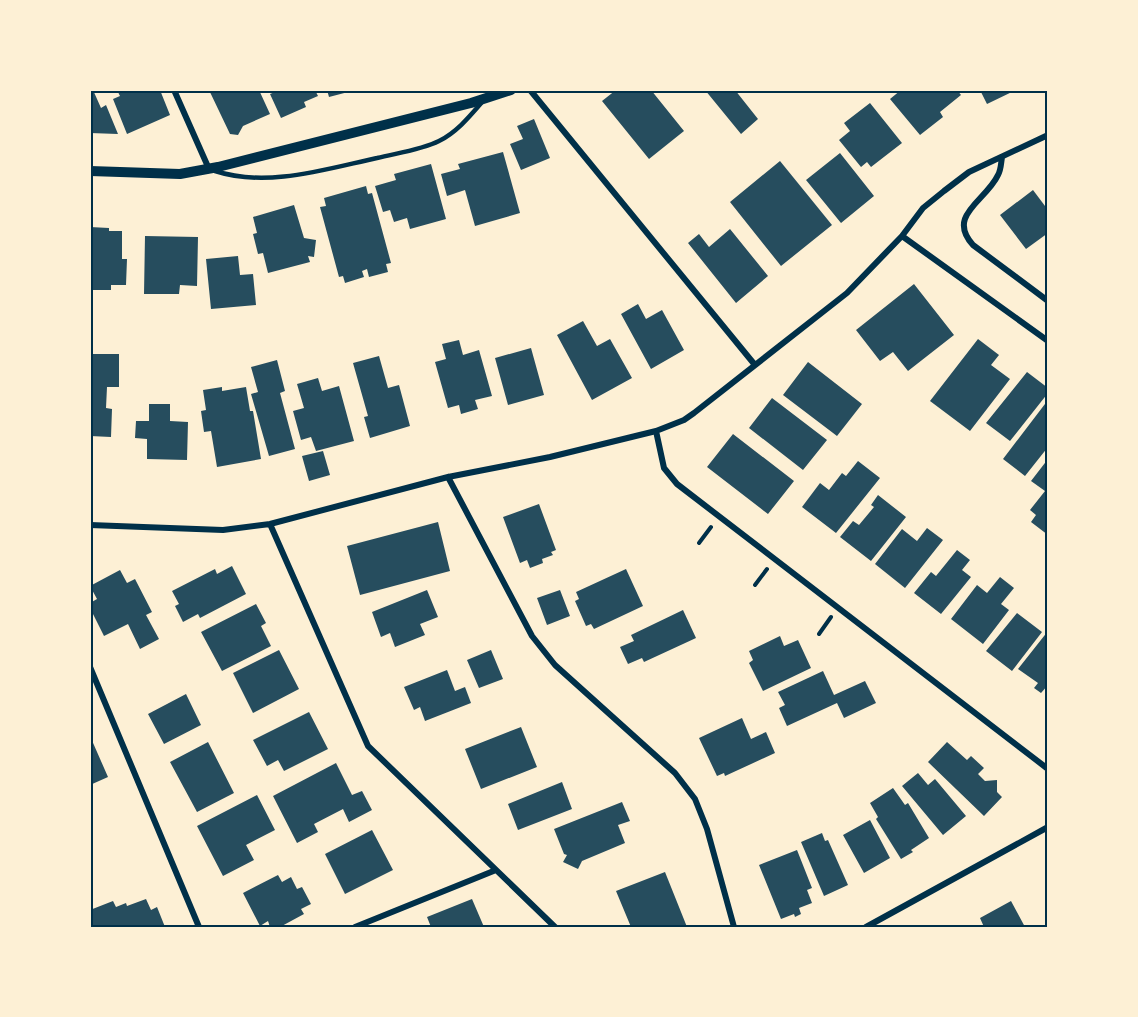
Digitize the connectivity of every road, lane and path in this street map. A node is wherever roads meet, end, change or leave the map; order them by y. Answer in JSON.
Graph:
{"nodes":[{"id":1,"x":174,"y":90,"type":"edge"},
{"id":2,"x":511,"y":90,"type":"edge"},
{"id":3,"x":530,"y":90,"type":"edge"},
{"id":4,"x":485,"y":100,"type":"junction"},
{"id":5,"x":1048,"y":135,"type":"edge"},
{"id":6,"x":1002,"y":157,"type":"junction"},
{"id":7,"x":209,"y":169,"type":"junction"},
{"id":8,"x":90,"y":171,"type":"edge"},
{"id":9,"x":902,"y":236,"type":"junction"},
{"id":10,"x":1048,"y":301,"type":"edge"},
{"id":11,"x":1048,"y":341,"type":"edge"},
{"id":12,"x":755,"y":365,"type":"junction"},
{"id":13,"x":656,"y":431,"type":"junction"},
{"id":14,"x":448,"y":477,"type":"junction"},
{"id":15,"x":270,"y":524,"type":"junction"},
{"id":16,"x":90,"y":525,"type":"edge"},
{"id":17,"x":90,"y":667,"type":"edge"},
{"id":18,"x":1048,"y":770,"type":"edge"},
{"id":19,"x":1048,"y":827,"type":"edge"},
{"id":20,"x":496,"y":870,"type":"junction"},
{"id":21,"x":199,"y":927,"type":"edge"},
{"id":22,"x":355,"y":927,"type":"edge"},
{"id":23,"x":555,"y":927,"type":"edge"},
{"id":24,"x":734,"y":927,"type":"edge"},
{"id":25,"x":868,"y":927,"type":"edge"}],
"edges":[{"from":1,"to":7,"type":"street"},
{"from":2,"to":4,"type":"street"},
{"from":3,"to":12,"type":"street"},
{"from":4,"to":7,"type":"street"},
{"from":4,"to":7,"type":"lane"},
{"from":5,"to":6,"type":"street"},
{"from":6,"to":9,"type":"street"},
{"from":6,"to":10,"type":"street"},
{"from":7,"to":8,"type":"street"},
{"from":9,"to":11,"type":"street"},
{"from":9,"to":12,"type":"street"},
{"from":12,"to":13,"type":"street"},
{"from":13,"to":14,"type":"street"},
{"from":13,"to":18,"type":"street"},
{"from":14,"to":15,"type":"street"},
{"from":14,"to":24,"type":"street"},
{"from":15,"to":16,"type":"street"},
{"from":15,"to":20,"type":"street"},
{"from":17,"to":21,"type":"street"},
{"from":19,"to":25,"type":"street"},
{"from":20,"to":22,"type":"street"},
{"from":20,"to":23,"type":"street"}]}
